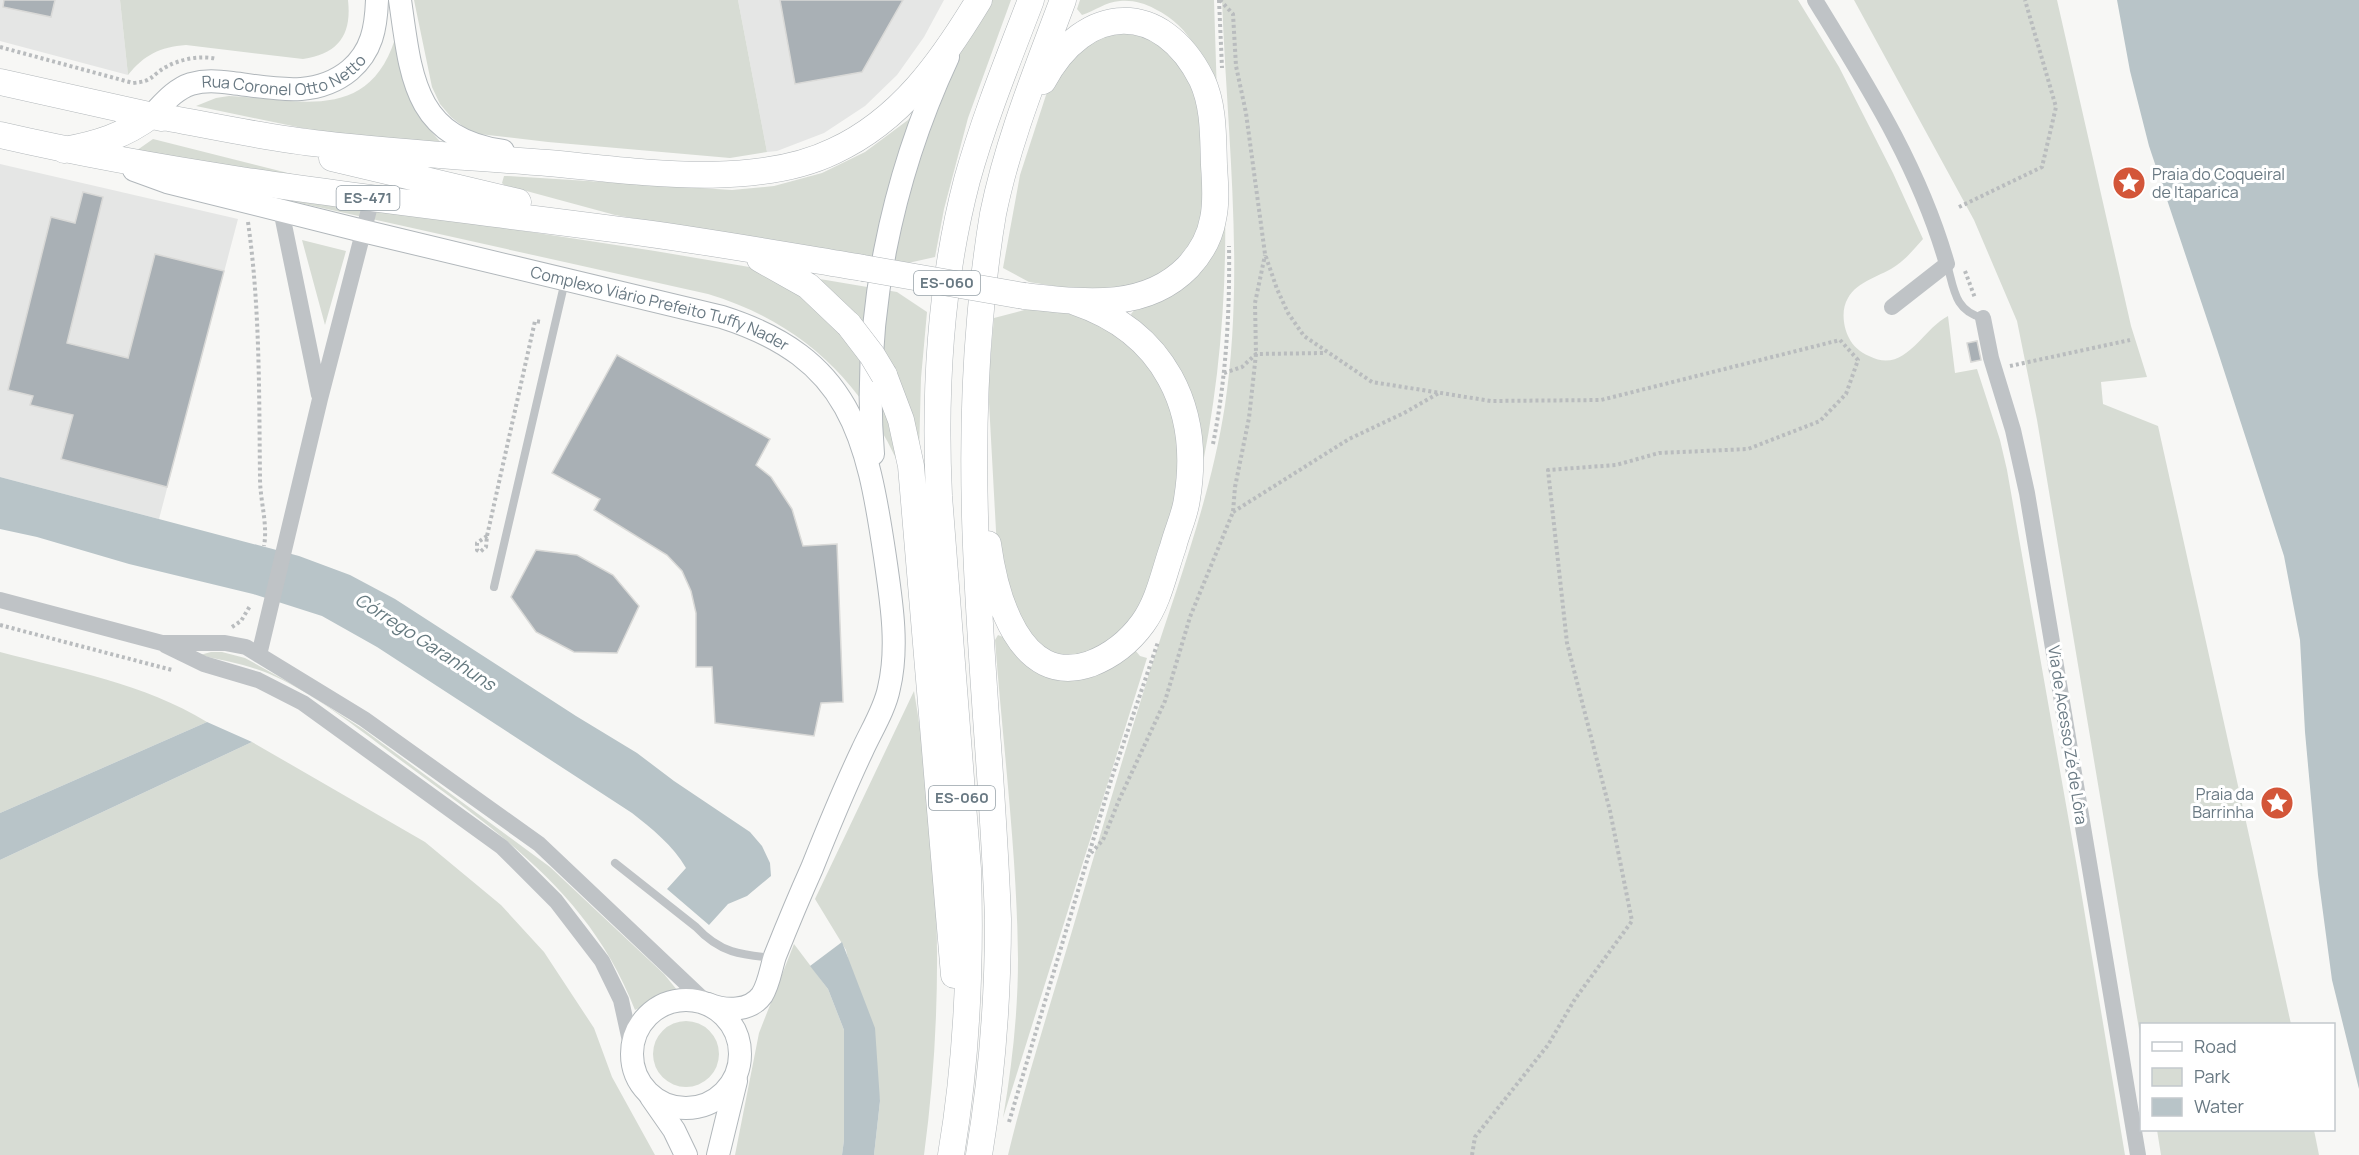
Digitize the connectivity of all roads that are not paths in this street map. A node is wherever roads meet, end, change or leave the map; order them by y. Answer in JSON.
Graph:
{"nodes":[{"id":1,"x":377,"y":0,"type":"edge"},
{"id":2,"x":400,"y":0,"type":"edge"},
{"id":3,"x":979,"y":0,"type":"edge"},
{"id":4,"x":1031,"y":0,"type":"edge"},
{"id":5,"x":1063,"y":0,"type":"edge"},
{"id":6,"x":1815,"y":0,"type":"edge"},
{"id":7,"x":960,"y":32,"type":"junction"},
{"id":8,"x":0,"y":82,"type":"edge"},
{"id":9,"x":152,"y":115,"type":"junction"},
{"id":10,"x":0,"y":135,"type":"edge"},
{"id":11,"x":1012,"y":140,"type":"junction"},
{"id":12,"x":64,"y":150,"type":"junction"},
{"id":13,"x":90,"y":155,"type":"junction"},
{"id":14,"x":638,"y":171,"type":"junction"},
{"id":15,"x":372,"y":198,"type":"junction"},
{"id":16,"x":281,"y":210,"type":"junction"},
{"id":17,"x":363,"y":231,"type":"junction"},
{"id":18,"x":646,"y":233,"type":"junction"},
{"id":19,"x":724,"y":245,"type":"junction"},
{"id":20,"x":1947,"y":264,"type":"junction"},
{"id":21,"x":565,"y":280,"type":"junction"},
{"id":22,"x":1075,"y":302,"type":"junction"},
{"id":23,"x":1892,"y":306,"type":"dead end"},
{"id":24,"x":1983,"y":318,"type":"joint"},
{"id":25,"x":320,"y":399,"type":"junction"},
{"id":26,"x":974,"y":448,"type":"junction"},
{"id":27,"x":876,"y":494,"type":"junction"},
{"id":28,"x":494,"y":587,"type":"dead end"},
{"id":29,"x":0,"y":600,"type":"edge"},
{"id":30,"x":162,"y":643,"type":"junction"},
{"id":31,"x":259,"y":655,"type":"junction"},
{"id":32,"x":615,"y":863,"type":"dead end"},
{"id":33,"x":774,"y":958,"type":"junction"},
{"id":34,"x":708,"y":1004,"type":"junction"},
{"id":35,"x":628,"y":1056,"type":"junction"},
{"id":36,"x":740,"y":1065,"type":"junction"},
{"id":37,"x":639,"y":1088,"type":"junction"},
{"id":38,"x":686,"y":1155,"type":"edge"},
{"id":39,"x":718,"y":1155,"type":"edge"},
{"id":40,"x":950,"y":1155,"type":"edge"},
{"id":41,"x":979,"y":1155,"type":"edge"},
{"id":42,"x":2138,"y":1155,"type":"edge"}],
"edges":[{"from":1,"to":9,"type":"main road","name":"Rua Coronel Otto Netto"},
{"from":2,"to":14,"type":"main road"},
{"from":3,"to":7,"type":"main road"},
{"from":4,"to":40,"type":"main road","number":"ES-060"},
{"from":5,"to":11,"type":"main road","number":"ES-060"},
{"from":6,"to":20,"type":"street"},
{"from":7,"to":14,"type":"main road"},
{"from":7,"to":27,"type":"main road"},
{"from":8,"to":9,"type":"main road","number":"ES-471"},
{"from":9,"to":12,"type":"main road"},
{"from":9,"to":14,"type":"main road"},
{"from":9,"to":18,"type":"main road","number":"ES-471"},
{"from":10,"to":12,"type":"main road","number":"ES-471"},
{"from":11,"to":22,"type":"main road"},
{"from":11,"to":26,"type":"main road","number":"ES-060"},
{"from":12,"to":13,"type":"main road","number":"ES-471"},
{"from":13,"to":15,"type":"main road","number":"ES-471"},
{"from":13,"to":16,"type":"main road","name":"Complexo Viário Prefeito Tuffy Nader"},
{"from":15,"to":17,"type":"street"},
{"from":15,"to":18,"type":"main road","number":"ES-471"},
{"from":16,"to":17,"type":"main road","name":"Complexo Viário Prefeito Tuffy Nader"},
{"from":16,"to":25,"type":"street"},
{"from":17,"to":21,"type":"main road","name":"Complexo Viário Prefeito Tuffy Nader"},
{"from":17,"to":25,"type":"street"},
{"from":18,"to":19,"type":"main road","number":"ES-471"},
{"from":19,"to":22,"type":"main road","number":"ES-471","bridge":true},
{"from":19,"to":40,"type":"main road","bridge":true},
{"from":20,"to":23,"type":"street"},
{"from":20,"to":24,"type":"lane"},
{"from":21,"to":27,"type":"main road","name":"Complexo Viário Prefeito Tuffy Nader"},
{"from":21,"to":28,"type":"lane"},
{"from":22,"to":26,"type":"main road"},
{"from":24,"to":42,"type":"street","name":"Via de Acesso Zé de Lôra"},
{"from":25,"to":31,"type":"street"},
{"from":26,"to":41,"type":"main road","number":"ES-060"},
{"from":27,"to":33,"type":"main road","name":"Complexo Viário Prefeito Tuffy Nader"},
{"from":29,"to":30,"type":"street"},
{"from":30,"to":31,"type":"street"},
{"from":30,"to":35,"type":"street"},
{"from":31,"to":34,"type":"street"},
{"from":32,"to":33,"type":"lane"},
{"from":33,"to":34,"type":"main road","name":"Complexo Viário Prefeito Tuffy Nader"},
{"from":34,"to":35,"type":"main road"},
{"from":34,"to":36,"type":"main road"},
{"from":35,"to":37,"type":"main road"},
{"from":36,"to":37,"type":"main road"},
{"from":36,"to":39,"type":"main road"},
{"from":37,"to":38,"type":"main road"}]}
